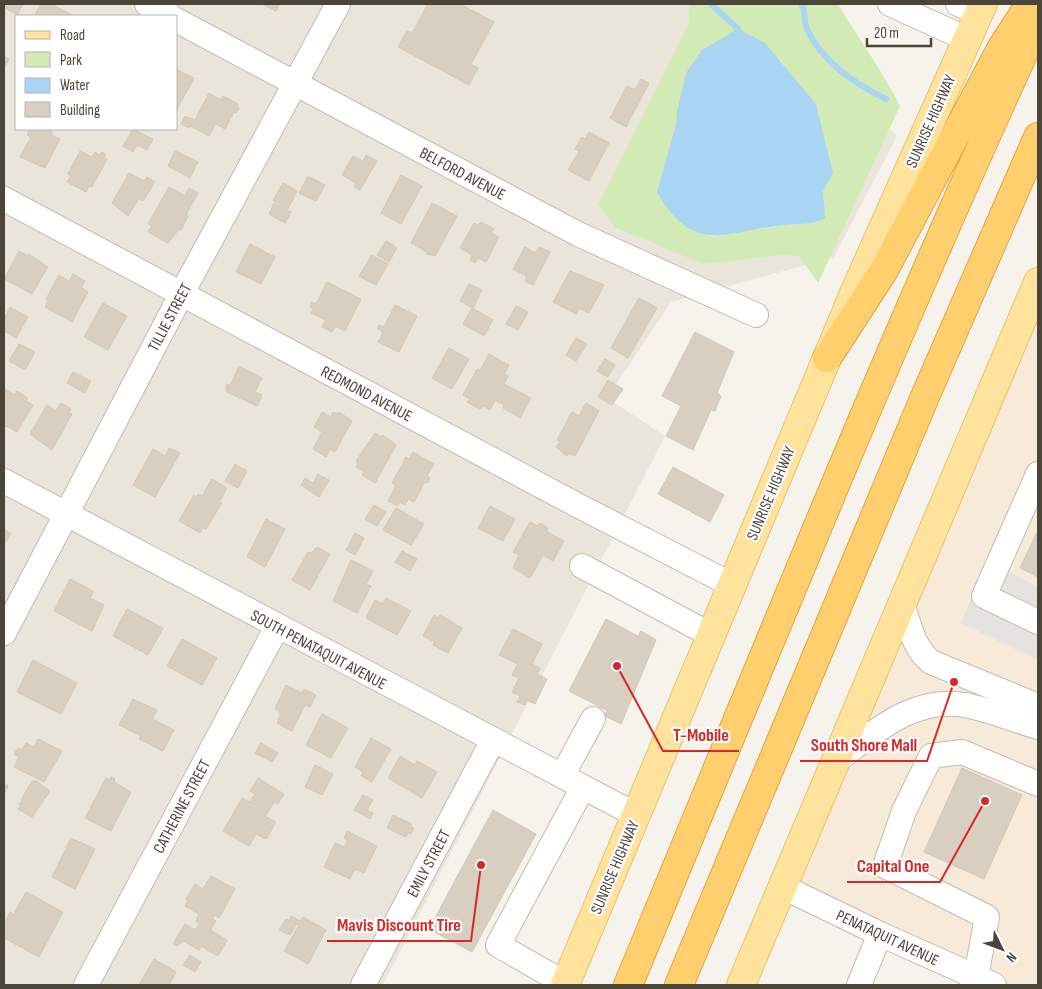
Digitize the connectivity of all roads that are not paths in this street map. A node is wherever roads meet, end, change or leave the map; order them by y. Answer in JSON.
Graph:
{"nodes":[{"id":1,"x":147,"y":4,"type":"edge"},
{"id":2,"x":338,"y":4,"type":"edge"},
{"id":3,"x":890,"y":4,"type":"edge"},
{"id":4,"x":1030,"y":4,"type":"edge"},
{"id":5,"x":974,"y":7,"type":"edge"},
{"id":6,"x":168,"y":15,"type":"edge"},
{"id":7,"x":178,"y":21,"type":"edge"},
{"id":8,"x":1038,"y":22,"type":"edge"},
{"id":9,"x":967,"y":39,"type":"junction"},
{"id":10,"x":295,"y":84,"type":"junction"},
{"id":11,"x":1038,"y":137,"type":"edge"},
{"id":12,"x":4,"y":199,"type":"edge"},
{"id":13,"x":1038,"y":282,"type":"edge"},
{"id":14,"x":182,"y":293,"type":"junction"},
{"id":15,"x":756,"y":315,"type":"dead end"},
{"id":16,"x":827,"y":358,"type":"junction"},
{"id":17,"x":1038,"y":474,"type":"edge"},
{"id":18,"x":4,"y":481,"type":"edge"},
{"id":19,"x":67,"y":515,"type":"junction"},
{"id":20,"x":582,"y":566,"type":"dead end"},
{"id":21,"x":732,"y":585,"type":"junction"},
{"id":22,"x":902,"y":603,"type":"junction"},
{"id":23,"x":1038,"y":622,"type":"edge"},
{"id":24,"x":277,"y":627,"type":"junction"},
{"id":25,"x":4,"y":633,"type":"edge"},
{"id":26,"x":711,"y":635,"type":"junction"},
{"id":27,"x":1038,"y":706,"type":"edge"},
{"id":28,"x":593,"y":718,"type":"dead end"},
{"id":29,"x":1038,"y":727,"type":"edge"},
{"id":30,"x":493,"y":740,"type":"junction"},
{"id":31,"x":836,"y":761,"type":"junction"},
{"id":32,"x":562,"y":776,"type":"junction"},
{"id":33,"x":1038,"y":784,"type":"edge"},
{"id":34,"x":583,"y":787,"type":"junction"},
{"id":35,"x":636,"y":815,"type":"junction"},
{"id":36,"x":783,"y":887,"type":"junction"},
{"id":37,"x":880,"y":934,"type":"junction"},
{"id":38,"x":980,"y":983,"type":"edge"},
{"id":39,"x":565,"y":984,"type":"edge"},
{"id":40,"x":86,"y":985,"type":"edge"},
{"id":41,"x":363,"y":985,"type":"edge"},
{"id":42,"x":628,"y":985,"type":"edge"},
{"id":43,"x":679,"y":985,"type":"edge"},
{"id":44,"x":741,"y":985,"type":"edge"},
{"id":45,"x":859,"y":985,"type":"edge"}],
"edges":[{"from":1,"to":6,"type":"street"},
{"from":2,"to":10,"type":"street","name":"TILLIE STREET"},
{"from":3,"to":9,"type":"street"},
{"from":4,"to":16,"type":"highway"},
{"from":5,"to":9,"type":"main road","name":"SUNRISE HIGHWAY"},
{"from":7,"to":10,"type":"street","name":"BELFORD AVENUE"},
{"from":8,"to":42,"type":"highway"},
{"from":9,"to":16,"type":"main road","name":"SUNRISE HIGHWAY"},
{"from":10,"to":14,"type":"street","name":"TILLIE STREET"},
{"from":10,"to":15,"type":"street","name":"BELFORD AVENUE"},
{"from":11,"to":43,"type":"highway"},
{"from":12,"to":14,"type":"street","name":"REDMOND AVENUE"},
{"from":13,"to":22,"type":"main road"},
{"from":14,"to":19,"type":"street","name":"TILLIE STREET"},
{"from":14,"to":21,"type":"street","name":"REDMOND AVENUE"},
{"from":16,"to":21,"type":"main road","name":"SUNRISE HIGHWAY"},
{"from":17,"to":23,"type":"street"},
{"from":18,"to":19,"type":"street","name":"SOUTH PENATAQUIT AVENUE"},
{"from":19,"to":24,"type":"street","name":"SOUTH PENATAQUIT AVENUE"},
{"from":19,"to":25,"type":"street","name":"TILLIE STREET"},
{"from":20,"to":26,"type":"street"},
{"from":21,"to":26,"type":"main road","name":"SUNRISE HIGHWAY"},
{"from":22,"to":27,"type":"street"},
{"from":22,"to":31,"type":"main road"},
{"from":24,"to":30,"type":"street","name":"SOUTH PENATAQUIT AVENUE"},
{"from":24,"to":40,"type":"street","name":"CATHERINE STREET"},
{"from":26,"to":35,"type":"main road","name":"SUNRISE HIGHWAY"},
{"from":28,"to":32,"type":"street"},
{"from":29,"to":31,"type":"street"},
{"from":30,"to":32,"type":"street","name":"SOUTH PENATAQUIT AVENUE"},
{"from":30,"to":41,"type":"street","name":"EMILY STREET"},
{"from":31,"to":36,"type":"main road"},
{"from":32,"to":34,"type":"street","name":"SOUTH PENATAQUIT AVENUE"},
{"from":33,"to":38,"type":"street"},
{"from":34,"to":35,"type":"street","name":"SOUTH PENATAQUIT AVENUE"},
{"from":34,"to":39,"type":"street"},
{"from":35,"to":39,"type":"main road","name":"SUNRISE HIGHWAY"},
{"from":36,"to":37,"type":"street","name":"PENATAQUIT AVENUE"},
{"from":36,"to":44,"type":"main road"},
{"from":37,"to":38,"type":"street","name":"PENATAQUIT AVENUE"},
{"from":37,"to":45,"type":"street"}]}
